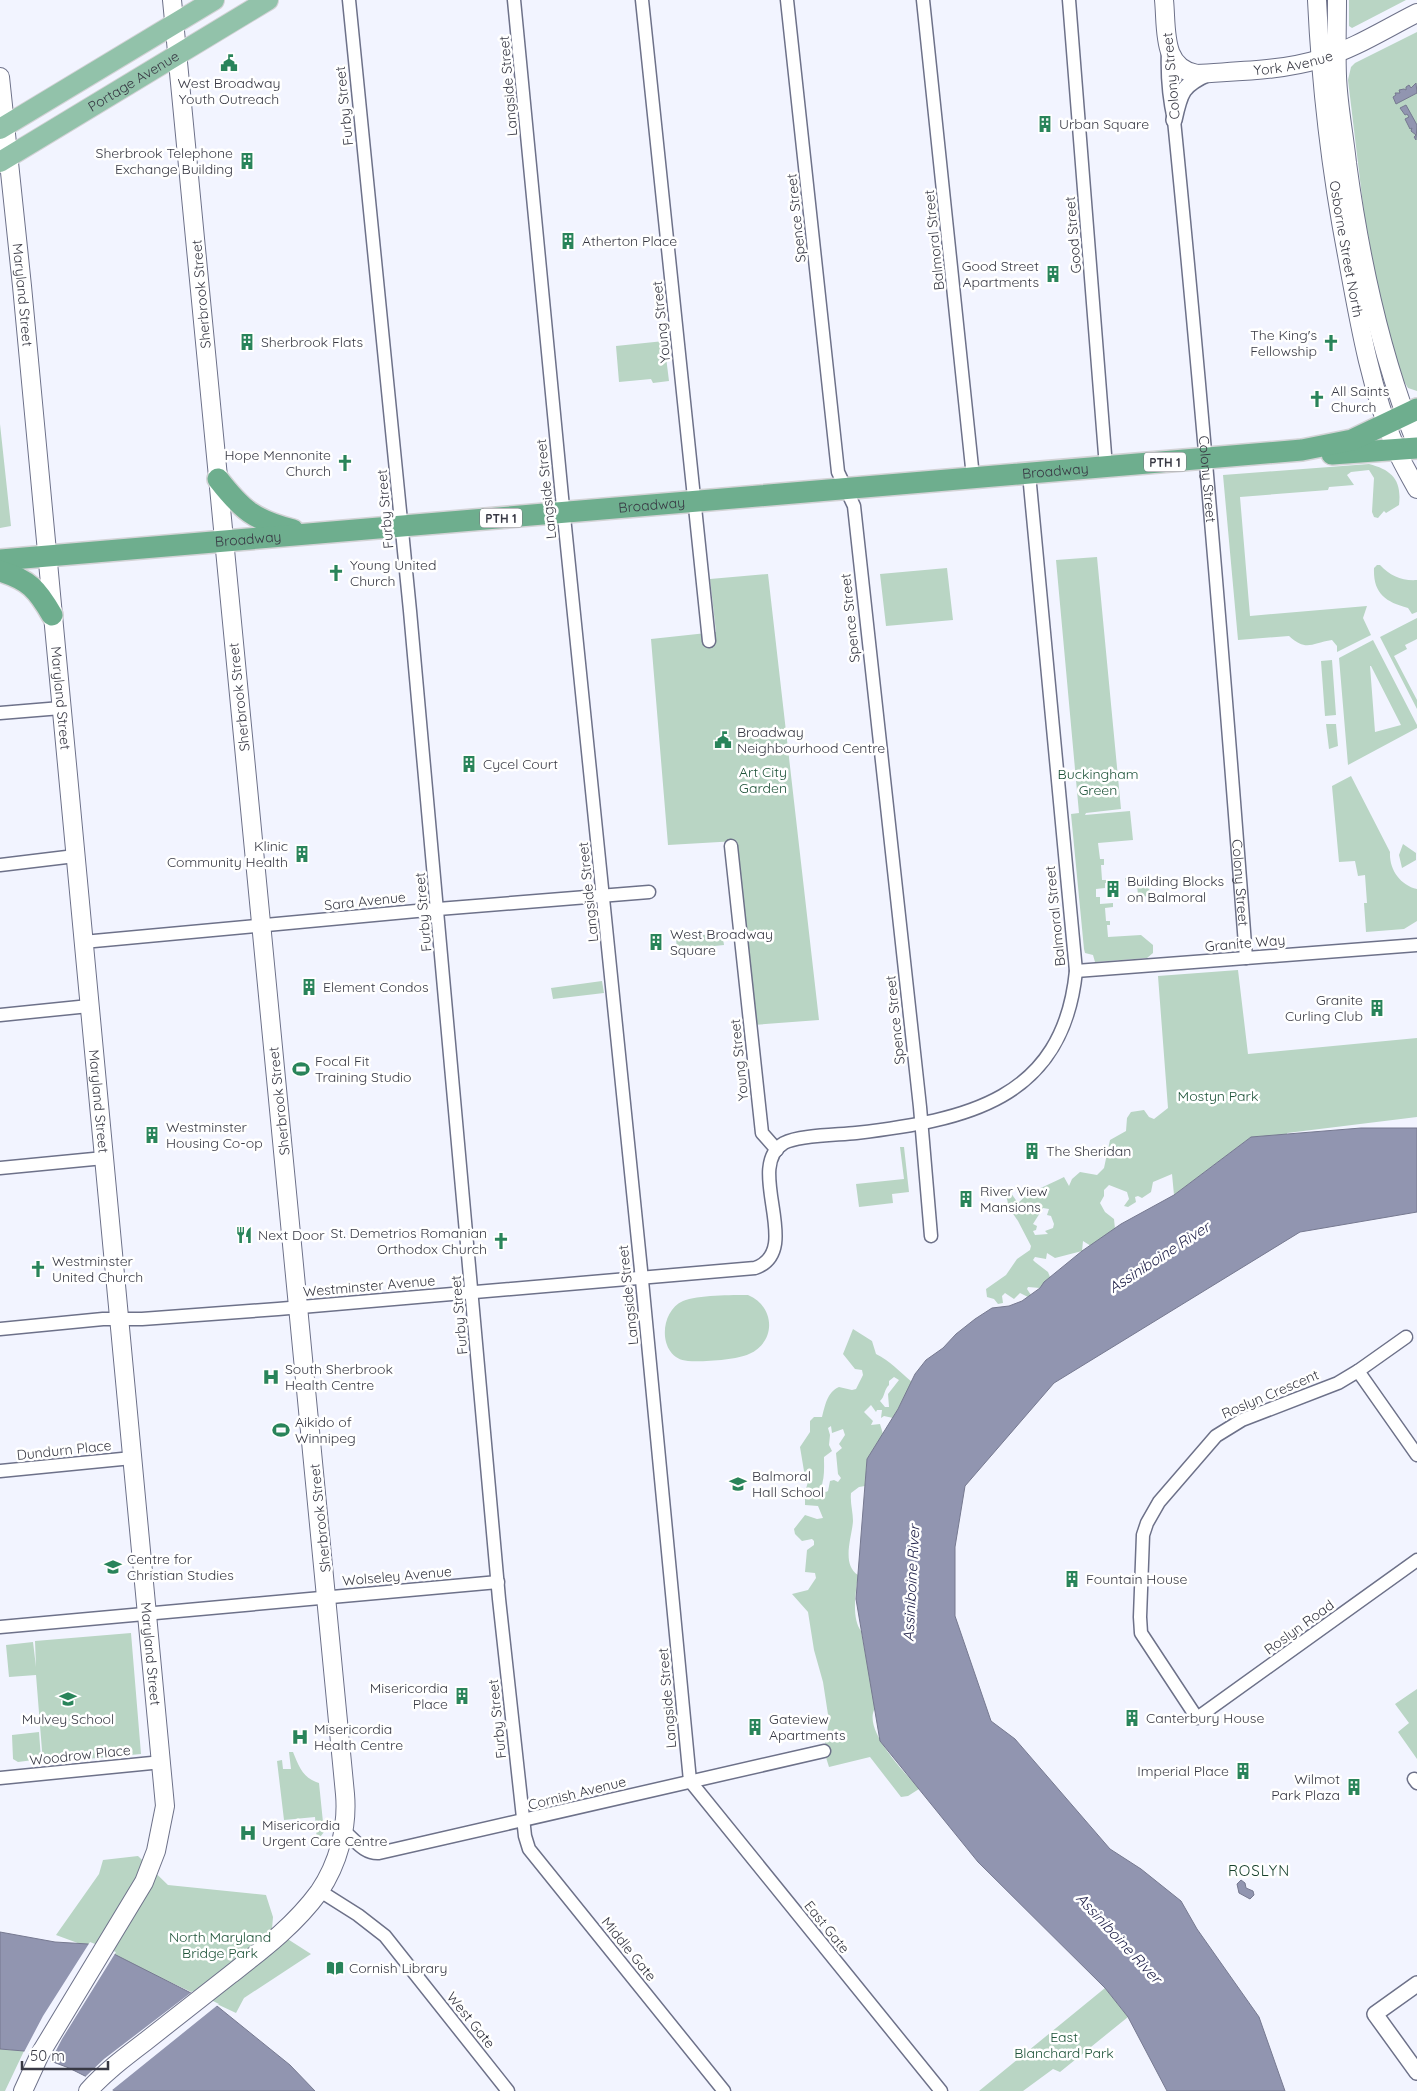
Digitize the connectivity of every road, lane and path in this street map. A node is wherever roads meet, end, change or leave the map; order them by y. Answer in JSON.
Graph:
{"nodes":[{"id":1,"x":172,"y":0,"type":"edge"},
{"id":2,"x":214,"y":0,"type":"edge"},
{"id":3,"x":268,"y":0,"type":"edge"},
{"id":4,"x":349,"y":0,"type":"edge"},
{"id":5,"x":514,"y":0,"type":"edge"},
{"id":6,"x":642,"y":0,"type":"edge"},
{"id":7,"x":787,"y":0,"type":"edge"},
{"id":8,"x":924,"y":0,"type":"edge"},
{"id":9,"x":1069,"y":0,"type":"edge"},
{"id":10,"x":1164,"y":0,"type":"edge"},
{"id":11,"x":1317,"y":0,"type":"edge"},
{"id":12,"x":1337,"y":0,"type":"edge"},
{"id":13,"x":1417,"y":13,"type":"edge"},
{"id":14,"x":174,"y":23,"type":"junction"},
{"id":15,"x":1168,"y":51,"type":"junction"},
{"id":16,"x":178,"y":54,"type":"junction"},
{"id":17,"x":1329,"y":56,"type":"junction"},
{"id":18,"x":1211,"y":73,"type":"junction"},
{"id":19,"x":0,"y":76,"type":"edge"},
{"id":20,"x":1174,"y":120,"type":"junction"},
{"id":21,"x":2,"y":128,"type":"edge"},
{"id":22,"x":4,"y":160,"type":"edge"},
{"id":23,"x":1403,"y":416,"type":"edge"},
{"id":24,"x":1410,"y":448,"type":"edge"},
{"id":25,"x":1302,"y":450,"type":"junction"},
{"id":26,"x":1206,"y":458,"type":"junction"},
{"id":27,"x":1106,"y":467,"type":"junction"},
{"id":28,"x":1029,"y":474,"type":"junction"},
{"id":29,"x":973,"y":477,"type":"junction"},
{"id":30,"x":218,"y":479,"type":"junction"},
{"id":31,"x":845,"y":488,"type":"junction"},
{"id":32,"x":1417,"y":489,"type":"edge"},
{"id":33,"x":695,"y":501,"type":"junction"},
{"id":34,"x":563,"y":513,"type":"junction"},
{"id":35,"x":402,"y":526,"type":"junction"},
{"id":36,"x":308,"y":533,"type":"junction"},
{"id":37,"x":224,"y":540,"type":"junction"},
{"id":38,"x":46,"y":556,"type":"junction"},
{"id":39,"x":0,"y":560,"type":"edge"},
{"id":40,"x":0,"y":570,"type":"edge"},
{"id":41,"x":52,"y":615,"type":"junction"},
{"id":42,"x":709,"y":641,"type":"dead end"},
{"id":43,"x":61,"y":708,"type":"junction"},
{"id":44,"x":0,"y":714,"type":"edge"},
{"id":45,"x":731,"y":846,"type":"dead end"},
{"id":46,"x":75,"y":856,"type":"junction"},
{"id":47,"x":0,"y":865,"type":"edge"},
{"id":48,"x":650,"y":892,"type":"dead end"},
{"id":49,"x":603,"y":896,"type":"junction"},
{"id":50,"x":438,"y":909,"type":"junction"},
{"id":51,"x":261,"y":926,"type":"junction"},
{"id":52,"x":83,"y":942,"type":"junction"},
{"id":53,"x":1417,"y":945,"type":"edge"},
{"id":54,"x":1246,"y":958,"type":"junction"},
{"id":55,"x":1076,"y":971,"type":"junction"},
{"id":56,"x":89,"y":1006,"type":"junction"},
{"id":57,"x":0,"y":1015,"type":"edge"},
{"id":58,"x":922,"y":1123,"type":"junction"},
{"id":59,"x":777,"y":1150,"type":"junction"},
{"id":60,"x":104,"y":1158,"type":"junction"},
{"id":61,"x":0,"y":1168,"type":"edge"},
{"id":62,"x":931,"y":1236,"type":"dead end"},
{"id":63,"x":642,"y":1279,"type":"junction"},
{"id":64,"x":473,"y":1293,"type":"junction"},
{"id":65,"x":299,"y":1307,"type":"junction"},
{"id":66,"x":119,"y":1319,"type":"junction"},
{"id":67,"x":0,"y":1329,"type":"edge"},
{"id":68,"x":1406,"y":1338,"type":"dead end"},
{"id":69,"x":1358,"y":1371,"type":"junction"},
{"id":70,"x":1417,"y":1456,"type":"edge"},
{"id":71,"x":132,"y":1458,"type":"junction"},
{"id":72,"x":0,"y":1471,"type":"edge"},
{"id":73,"x":1417,"y":1560,"type":"edge"},
{"id":74,"x":498,"y":1582,"type":"junction"},
{"id":75,"x":328,"y":1597,"type":"junction"},
{"id":76,"x":146,"y":1614,"type":"junction"},
{"id":77,"x":0,"y":1628,"type":"edge"},
{"id":78,"x":1197,"y":1718,"type":"joint"},
{"id":79,"x":824,"y":1752,"type":"dead end"},
{"id":80,"x":162,"y":1762,"type":"junction"},
{"id":81,"x":0,"y":1778,"type":"edge"},
{"id":82,"x":690,"y":1781,"type":"junction"},
{"id":83,"x":523,"y":1821,"type":"junction"},
{"id":84,"x":344,"y":1831,"type":"junction"},
{"id":85,"x":320,"y":1891,"type":"junction"},
{"id":86,"x":1417,"y":1984,"type":"edge"},
{"id":87,"x":1417,"y":2072,"type":"edge"},
{"id":88,"x":23,"y":2091,"type":"edge"},
{"id":89,"x":88,"y":2091,"type":"edge"},
{"id":90,"x":508,"y":2091,"type":"edge"},
{"id":91,"x":724,"y":2091,"type":"edge"},
{"id":92,"x":941,"y":2091,"type":"edge"}],
"edges":[{"from":1,"to":14,"type":"main road","name":"Sherbrook Street"},
{"from":2,"to":14,"type":"main road","name":"Portage Avenue"},
{"from":3,"to":16,"type":"main road","name":"Portage Avenue"},
{"from":4,"to":35,"type":"street","name":"Furby Street"},
{"from":5,"to":34,"type":"street","name":"Langside Street"},
{"from":6,"to":33,"type":"street","name":"Young Street"},
{"from":7,"to":31,"type":"street","name":"Spence Street"},
{"from":8,"to":29,"type":"street","name":"Balmoral Street"},
{"from":9,"to":27,"type":"street","name":"Good Street"},
{"from":10,"to":15,"type":"main road","name":"Colony Street"},
{"from":11,"to":17,"type":"main road","name":"Osborne Street North"},
{"from":12,"to":17,"type":"main road","name":"Osborne Street North"},
{"from":13,"to":17,"type":"main road","name":"York Avenue"},
{"from":14,"to":16,"type":"main road","name":"Sherbrook Street"},
{"from":14,"to":21,"type":"main road","name":"Portage Avenue"},
{"from":15,"to":18,"type":"main road","name":"York Avenue"},
{"from":15,"to":20,"type":"street","name":"Colony Street"},
{"from":16,"to":22,"type":"main road","name":"Portage Avenue"},
{"from":16,"to":30,"type":"main road","name":"Sherbrook Street"},
{"from":17,"to":18,"type":"main road","name":"York Avenue"},
{"from":17,"to":23,"type":"main road","name":"Osborne Street North"},
{"from":18,"to":20,"type":"street"},
{"from":19,"to":21,"type":"main road","name":"Maryland Street"},
{"from":20,"to":26,"type":"street","name":"Colony Street"},
{"from":21,"to":22,"type":"main road","name":"Maryland Street"},
{"from":22,"to":38,"type":"main road","name":"Maryland Street"},
{"from":23,"to":24,"type":"main road","name":"Osborne Street North"},
{"from":23,"to":25,"type":"highway","name":"Broadway","number":"PTH 1"},
{"from":24,"to":25,"type":"highway","name":"Broadway","number":"PTH 1"},
{"from":24,"to":32,"type":"main road","name":"Osborne Street North"},
{"from":25,"to":26,"type":"highway","name":"Broadway","number":"PTH 1"},
{"from":26,"to":27,"type":"highway","name":"Broadway","number":"PTH 1"},
{"from":26,"to":54,"type":"street","name":"Colony Street"},
{"from":27,"to":28,"type":"highway","name":"Broadway","number":"PTH 1"},
{"from":28,"to":29,"type":"highway","name":"Broadway","number":"PTH 1"},
{"from":28,"to":55,"type":"street","name":"Balmoral Street"},
{"from":29,"to":31,"type":"highway","name":"Broadway","number":"PTH 1"},
{"from":30,"to":36,"type":"highway"},
{"from":30,"to":37,"type":"main road","name":"Sherbrook Street"},
{"from":31,"to":33,"type":"highway","name":"Broadway","number":"PTH 1"},
{"from":31,"to":58,"type":"street","name":"Spence Street"},
{"from":33,"to":34,"type":"highway","name":"Broadway","number":"PTH 1"},
{"from":33,"to":42,"type":"street","name":"Young Street"},
{"from":34,"to":35,"type":"highway","name":"Broadway","number":"PTH 1"},
{"from":34,"to":49,"type":"street","name":"Langside Street"},
{"from":35,"to":36,"type":"highway","name":"Broadway","number":"PTH 1"},
{"from":35,"to":50,"type":"street","name":"Furby Street"},
{"from":36,"to":37,"type":"highway","name":"Broadway","number":"PTH 1"},
{"from":37,"to":38,"type":"highway","name":"Broadway","number":"PTH 1"},
{"from":37,"to":51,"type":"main road","name":"Sherbrook Street"},
{"from":38,"to":39,"type":"highway","name":"Broadway","number":"PTH 1"},
{"from":38,"to":41,"type":"main road","name":"Maryland Street"},
{"from":40,"to":41,"type":"highway"},
{"from":41,"to":43,"type":"main road","name":"Maryland Street"},
{"from":43,"to":44,"type":"street"},
{"from":43,"to":46,"type":"main road","name":"Maryland Street"},
{"from":45,"to":59,"type":"street","name":"Young Street"},
{"from":46,"to":47,"type":"street"},
{"from":46,"to":52,"type":"main road","name":"Maryland Street"},
{"from":48,"to":49,"type":"street","name":"Sara Avenue"},
{"from":49,"to":50,"type":"street","name":"Sara Avenue"},
{"from":49,"to":63,"type":"street","name":"Langside Street"},
{"from":50,"to":51,"type":"street","name":"Sara Avenue"},
{"from":50,"to":64,"type":"street","name":"Furby Street"},
{"from":51,"to":52,"type":"street","name":"Sara Avenue"},
{"from":51,"to":65,"type":"main road","name":"Sherbrook Street"},
{"from":52,"to":56,"type":"main road","name":"Maryland Street"},
{"from":53,"to":54,"type":"street","name":"Granite Way"},
{"from":54,"to":55,"type":"street","name":"Granite Way"},
{"from":55,"to":58,"type":"street","name":"Balmoral Street"},
{"from":56,"to":57,"type":"street"},
{"from":56,"to":60,"type":"main road","name":"Maryland Street"},
{"from":58,"to":59,"type":"street","name":"Balmoral Street"},
{"from":58,"to":62,"type":"street","name":"Spence Street"},
{"from":59,"to":63,"type":"street","name":"Westminster Avenue"},
{"from":60,"to":61,"type":"street"},
{"from":60,"to":66,"type":"main road","name":"Maryland Street"},
{"from":63,"to":64,"type":"street","name":"Westminster Avenue"},
{"from":63,"to":82,"type":"street","name":"Langside Street"},
{"from":64,"to":65,"type":"street","name":"Westminster Avenue"},
{"from":64,"to":74,"type":"street","name":"Furby Street"},
{"from":65,"to":66,"type":"street","name":"Westminster Avenue"},
{"from":65,"to":75,"type":"main road","name":"Sherbrook Street"},
{"from":66,"to":67,"type":"street","name":"Westminster Avenue"},
{"from":66,"to":71,"type":"main road","name":"Maryland Street"},
{"from":68,"to":69,"type":"street","name":"Roslyn Crescent"},
{"from":69,"to":70,"type":"street"},
{"from":69,"to":78,"type":"street","name":"Roslyn Crescent"},
{"from":71,"to":72,"type":"street","name":"Dundurn Place"},
{"from":71,"to":76,"type":"main road","name":"Maryland Street"},
{"from":73,"to":78,"type":"street","name":"Roslyn Road"},
{"from":74,"to":75,"type":"street","name":"Wolseley Avenue"},
{"from":74,"to":83,"type":"street","name":"Furby Street"},
{"from":75,"to":76,"type":"street","name":"Wolseley Avenue"},
{"from":75,"to":84,"type":"main road","name":"Sherbrook Street"},
{"from":76,"to":77,"type":"street","name":"Wolseley Avenue"},
{"from":76,"to":80,"type":"main road","name":"Maryland Street"},
{"from":79,"to":82,"type":"street","name":"Cornish Avenue"},
{"from":80,"to":81,"type":"street","name":"Woodrow Place"},
{"from":80,"to":88,"type":"main road","name":"Maryland Street"},
{"from":82,"to":83,"type":"street","name":"Cornish Avenue"},
{"from":82,"to":92,"type":"street","name":"East Gate"},
{"from":83,"to":84,"type":"street","name":"Cornish Avenue"},
{"from":83,"to":91,"type":"street","name":"Middle Gate"},
{"from":84,"to":85,"type":"main road","name":"Sherbrook Street"},
{"from":85,"to":89,"type":"main road","name":"Sherbrook Street"},
{"from":85,"to":90,"type":"street","name":"West Gate"},
{"from":86,"to":87,"type":"street"}]}
